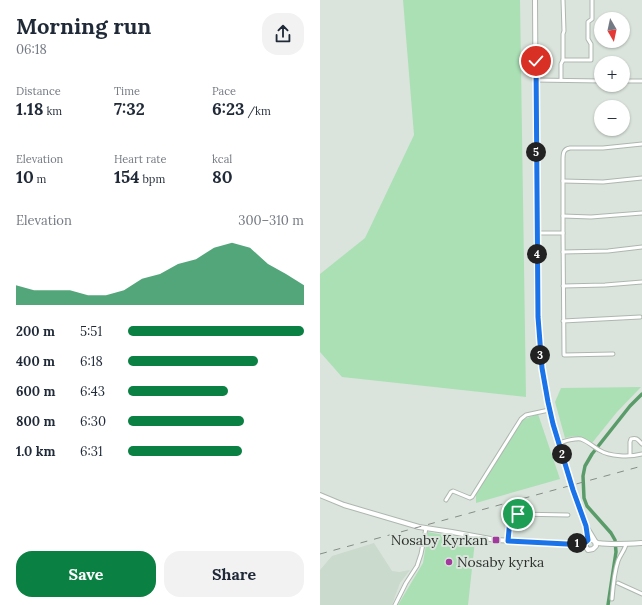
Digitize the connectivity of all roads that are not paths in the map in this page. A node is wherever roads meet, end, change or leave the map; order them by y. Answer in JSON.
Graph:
{"nodes":[{"id":1,"x":535,"y":0,"type":"edge"},
{"id":2,"x":563,"y":0,"type":"edge"},
{"id":3,"x":592,"y":0,"type":"edge"},
{"id":4,"x":563,"y":60,"type":"junction"},
{"id":5,"x":536,"y":80,"type":"junction"},
{"id":6,"x":561,"y":80,"type":"junction"},
{"id":7,"x":594,"y":81,"type":"edge"},
{"id":8,"x":630,"y":81,"type":"edge"},
{"id":9,"x":642,"y":81,"type":"edge"},
{"id":10,"x":642,"y":144,"type":"edge"},
{"id":11,"x":642,"y":178,"type":"edge"},
{"id":12,"x":563,"y":181,"type":"junction"},
{"id":13,"x":642,"y":213,"type":"edge"},
{"id":14,"x":563,"y":216,"type":"junction"},
{"id":15,"x":537,"y":233,"type":"junction"},
{"id":16,"x":563,"y":233,"type":"junction"},
{"id":17,"x":642,"y":247,"type":"edge"},
{"id":18,"x":563,"y":252,"type":"junction"},
{"id":19,"x":642,"y":282,"type":"edge"},
{"id":20,"x":563,"y":286,"type":"junction"},
{"id":21,"x":640,"y":317,"type":"dead end"},
{"id":22,"x":563,"y":321,"type":"junction"},
{"id":23,"x":613,"y":354,"type":"dead end"},
{"id":24,"x":549,"y":410,"type":"junction"},
{"id":25,"x":559,"y":443,"type":"junction"},
{"id":26,"x":642,"y":444,"type":"edge"},
{"id":27,"x":642,"y":454,"type":"edge"},
{"id":28,"x":630,"y":455,"type":"junction"},
{"id":29,"x":320,"y":495,"type":"edge"},
{"id":30,"x":446,"y":500,"type":"dead end"},
{"id":31,"x":568,"y":515,"type":"dead end"},
{"id":32,"x":586,"y":526,"type":"junction"},
{"id":33,"x":426,"y":528,"type":"junction"},
{"id":34,"x":508,"y":541,"type":"junction"},
{"id":35,"x":587,"y":541,"type":"junction"},
{"id":36,"x":595,"y":542,"type":"junction"},
{"id":37,"x":642,"y":543,"type":"edge"},
{"id":38,"x":567,"y":544,"type":"junction"},
{"id":39,"x":611,"y":544,"type":"junction"},
{"id":40,"x":626,"y":544,"type":"junction"},
{"id":41,"x":586,"y":547,"type":"junction"},
{"id":42,"x":594,"y":549,"type":"junction"},
{"id":43,"x":618,"y":583,"type":"dead end"},
{"id":44,"x":642,"y":594,"type":"edge"},
{"id":45,"x":612,"y":599,"type":"dead end"},
{"id":46,"x":395,"y":605,"type":"edge"}],
"edges":[{"from":1,"to":5,"type":"street"},
{"from":2,"to":4,"type":"street"},
{"from":3,"to":4,"type":"street"},
{"from":4,"to":6,"type":"street"},
{"from":5,"to":6,"type":"street"},
{"from":5,"to":15,"type":"street"},
{"from":6,"to":7,"type":"street"},
{"from":8,"to":9,"type":"street"},
{"from":10,"to":12,"type":"street"},
{"from":11,"to":12,"type":"street"},
{"from":12,"to":14,"type":"street"},
{"from":13,"to":14,"type":"street"},
{"from":14,"to":16,"type":"street"},
{"from":15,"to":16,"type":"street"},
{"from":15,"to":24,"type":"street"},
{"from":16,"to":18,"type":"street"},
{"from":17,"to":18,"type":"street"},
{"from":18,"to":20,"type":"street"},
{"from":19,"to":20,"type":"street"},
{"from":20,"to":22,"type":"street"},
{"from":21,"to":22,"type":"street"},
{"from":22,"to":23,"type":"street"},
{"from":24,"to":25,"type":"street"},
{"from":24,"to":30,"type":"street"},
{"from":25,"to":28,"type":"street"},
{"from":25,"to":32,"type":"street"},
{"from":26,"to":28,"type":"street"},
{"from":27,"to":28,"type":"street"},
{"from":29,"to":33,"type":"street"},
{"from":31,"to":34,"type":"street"},
{"from":32,"to":35,"type":"street"},
{"from":32,"to":36,"type":"street"},
{"from":33,"to":34,"type":"street"},
{"from":33,"to":46,"type":"street"},
{"from":34,"to":38,"type":"street"},
{"from":35,"to":36,"type":"street"},
{"from":35,"to":38,"type":"street"},
{"from":35,"to":41,"type":"street"},
{"from":36,"to":39,"type":"street"},
{"from":36,"to":42,"type":"street"},
{"from":37,"to":40,"type":"street"},
{"from":38,"to":41,"type":"street"},
{"from":39,"to":40,"type":"street"},
{"from":39,"to":42,"type":"street"},
{"from":40,"to":45,"type":"street"},
{"from":41,"to":42,"type":"street"},
{"from":43,"to":44,"type":"street"}]}
